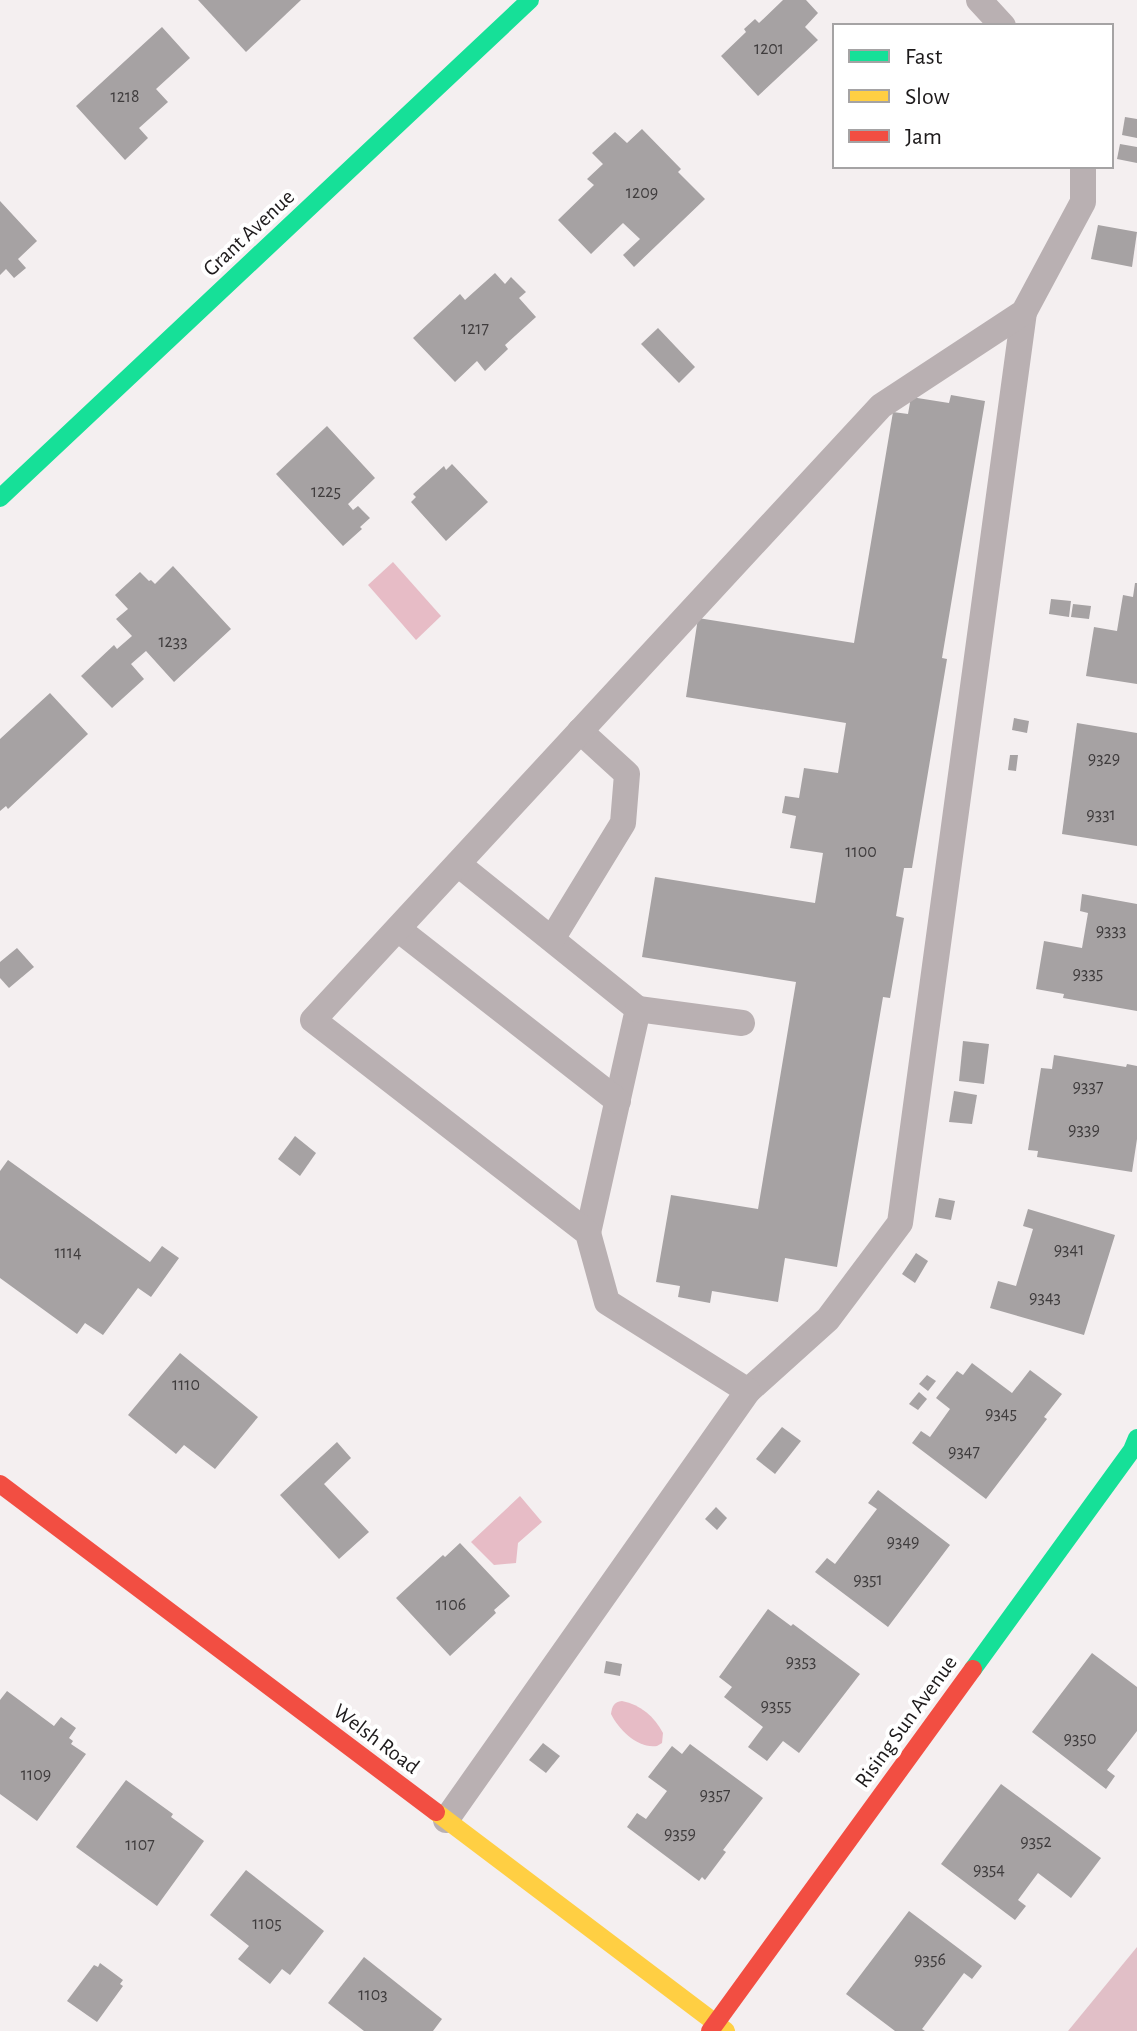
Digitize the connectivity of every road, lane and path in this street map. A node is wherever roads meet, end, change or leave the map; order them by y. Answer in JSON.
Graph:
{"nodes":[{"id":1,"x":530,"y":0,"type":"edge"},
{"id":2,"x":979,"y":0,"type":"edge"},
{"id":3,"x":1001,"y":24,"type":"edge"},
{"id":4,"x":1083,"y":168,"type":"edge"},
{"id":5,"x":1024,"y":312,"type":"junction"},
{"id":6,"x":0,"y":498,"type":"edge"},
{"id":7,"x":580,"y":731,"type":"junction"},
{"id":8,"x":458,"y":864,"type":"junction"},
{"id":9,"x":398,"y":929,"type":"junction"},
{"id":10,"x":552,"y":939,"type":"junction"},
{"id":11,"x":638,"y":1009,"type":"junction"},
{"id":12,"x":742,"y":1023,"type":"dead end"},
{"id":13,"x":618,"y":1101,"type":"junction"},
{"id":14,"x":588,"y":1233,"type":"junction"},
{"id":15,"x":748,"y":1391,"type":"junction"},
{"id":16,"x":1137,"y":1438,"type":"edge"},
{"id":17,"x":0,"y":1484,"type":"edge"},
{"id":18,"x":446,"y":1820,"type":"junction"},
{"id":19,"x":717,"y":2028,"type":"edge"}],
"edges":[{"from":1,"to":6,"type":"street","name":"Grant Avenue"},
{"from":2,"to":3,"type":"lane"},
{"from":4,"to":5,"type":"lane"},
{"from":5,"to":7,"type":"lane"},
{"from":5,"to":15,"type":"lane"},
{"from":7,"to":8,"type":"lane"},
{"from":7,"to":10,"type":"lane"},
{"from":8,"to":9,"type":"lane"},
{"from":8,"to":10,"type":"lane"},
{"from":9,"to":13,"type":"lane"},
{"from":9,"to":14,"type":"lane"},
{"from":10,"to":11,"type":"lane"},
{"from":11,"to":12,"type":"lane"},
{"from":11,"to":13,"type":"lane"},
{"from":13,"to":14,"type":"lane"},
{"from":14,"to":15,"type":"lane"},
{"from":15,"to":18,"type":"lane"},
{"from":16,"to":19,"type":"street","name":"Rising Sun Avenue"},
{"from":17,"to":18,"type":"street","name":"Welsh Road"},
{"from":18,"to":19,"type":"street","name":"Welsh Road"}]}
